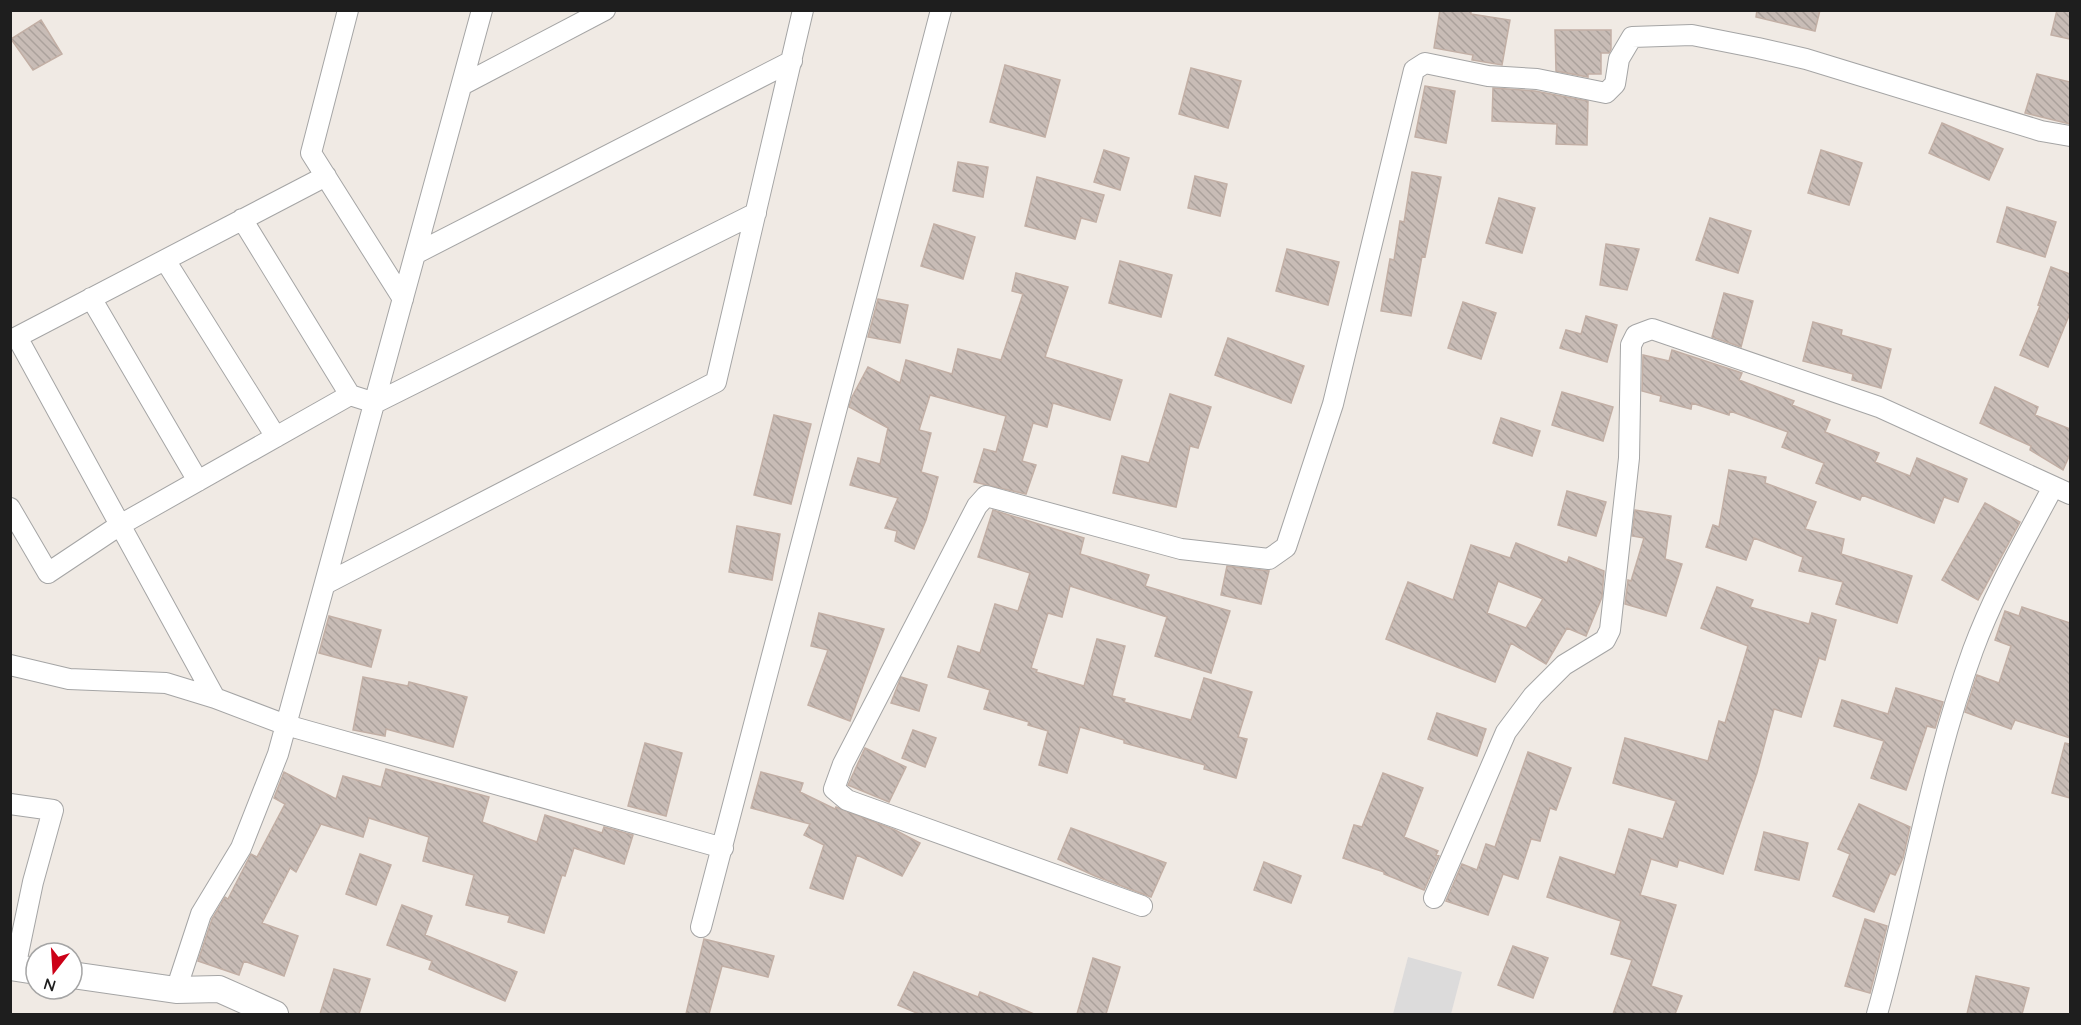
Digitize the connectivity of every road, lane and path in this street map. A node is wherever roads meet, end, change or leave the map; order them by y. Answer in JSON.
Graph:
{"nodes":[{"id":1,"x":348,"y":10,"type":"edge"},
{"id":2,"x":482,"y":10,"type":"edge"},
{"id":3,"x":605,"y":10,"type":"edge"},
{"id":4,"x":803,"y":10,"type":"edge"},
{"id":5,"x":941,"y":10,"type":"edge"},
{"id":6,"x":792,"y":61,"type":"junction"},
{"id":7,"x":462,"y":85,"type":"junction"},
{"id":8,"x":2070,"y":136,"type":"edge"},
{"id":9,"x":326,"y":176,"type":"junction"},
{"id":10,"x":756,"y":213,"type":"junction"},
{"id":11,"x":242,"y":219,"type":"junction"},
{"id":12,"x":415,"y":254,"type":"junction"},
{"id":13,"x":165,"y":260,"type":"junction"},
{"id":14,"x":91,"y":298,"type":"junction"},
{"id":15,"x":403,"y":299,"type":"junction"},
{"id":16,"x":14,"y":332,"type":"edge"},
{"id":17,"x":350,"y":395,"type":"junction"},
{"id":18,"x":375,"y":403,"type":"junction"},
{"id":19,"x":276,"y":437,"type":"junction"},
{"id":20,"x":198,"y":481,"type":"junction"},
{"id":21,"x":2062,"y":490,"type":"edge"},
{"id":22,"x":10,"y":508,"type":"edge"},
{"id":23,"x":120,"y":525,"type":"junction"},
{"id":24,"x":325,"y":584,"type":"junction"},
{"id":25,"x":10,"y":665,"type":"edge"},
{"id":26,"x":215,"y":698,"type":"junction"},
{"id":27,"x":286,"y":725,"type":"junction"},
{"id":28,"x":10,"y":804,"type":"edge"},
{"id":29,"x":723,"y":848,"type":"junction"},
{"id":30,"x":1434,"y":898,"type":"dead end"},
{"id":31,"x":1142,"y":906,"type":"dead end"},
{"id":32,"x":701,"y":927,"type":"dead end"},
{"id":33,"x":21,"y":968,"type":"edge"},
{"id":34,"x":84,"y":977,"type":"edge"},
{"id":35,"x":176,"y":990,"type":"junction"},
{"id":36,"x":275,"y":1014,"type":"edge"},
{"id":37,"x":1877,"y":1014,"type":"edge"}],
"edges":[{"from":1,"to":9,"type":"street"},
{"from":2,"to":7,"type":"street"},
{"from":3,"to":7,"type":"street"},
{"from":4,"to":6,"type":"street"},
{"from":5,"to":29,"type":"street"},
{"from":6,"to":10,"type":"street"},
{"from":6,"to":12,"type":"street"},
{"from":7,"to":12,"type":"street"},
{"from":8,"to":31,"type":"street"},
{"from":9,"to":11,"type":"street"},
{"from":9,"to":15,"type":"street"},
{"from":10,"to":18,"type":"street"},
{"from":10,"to":24,"type":"street"},
{"from":11,"to":13,"type":"street"},
{"from":11,"to":17,"type":"street"},
{"from":12,"to":15,"type":"street"},
{"from":13,"to":14,"type":"street"},
{"from":13,"to":19,"type":"street"},
{"from":14,"to":16,"type":"street"},
{"from":14,"to":20,"type":"street"},
{"from":15,"to":18,"type":"street"},
{"from":16,"to":23,"type":"street"},
{"from":17,"to":18,"type":"street"},
{"from":17,"to":19,"type":"street"},
{"from":18,"to":24,"type":"street"},
{"from":19,"to":20,"type":"street"},
{"from":20,"to":23,"type":"street"},
{"from":21,"to":30,"type":"street"},
{"from":21,"to":37,"type":"street"},
{"from":22,"to":23,"type":"street"},
{"from":23,"to":26,"type":"street"},
{"from":24,"to":27,"type":"street"},
{"from":25,"to":26,"type":"street"},
{"from":26,"to":27,"type":"street"},
{"from":27,"to":29,"type":"street"},
{"from":27,"to":35,"type":"street"},
{"from":28,"to":33,"type":"street"},
{"from":29,"to":32,"type":"street"},
{"from":34,"to":35,"type":"street"},
{"from":35,"to":36,"type":"street"}]}
